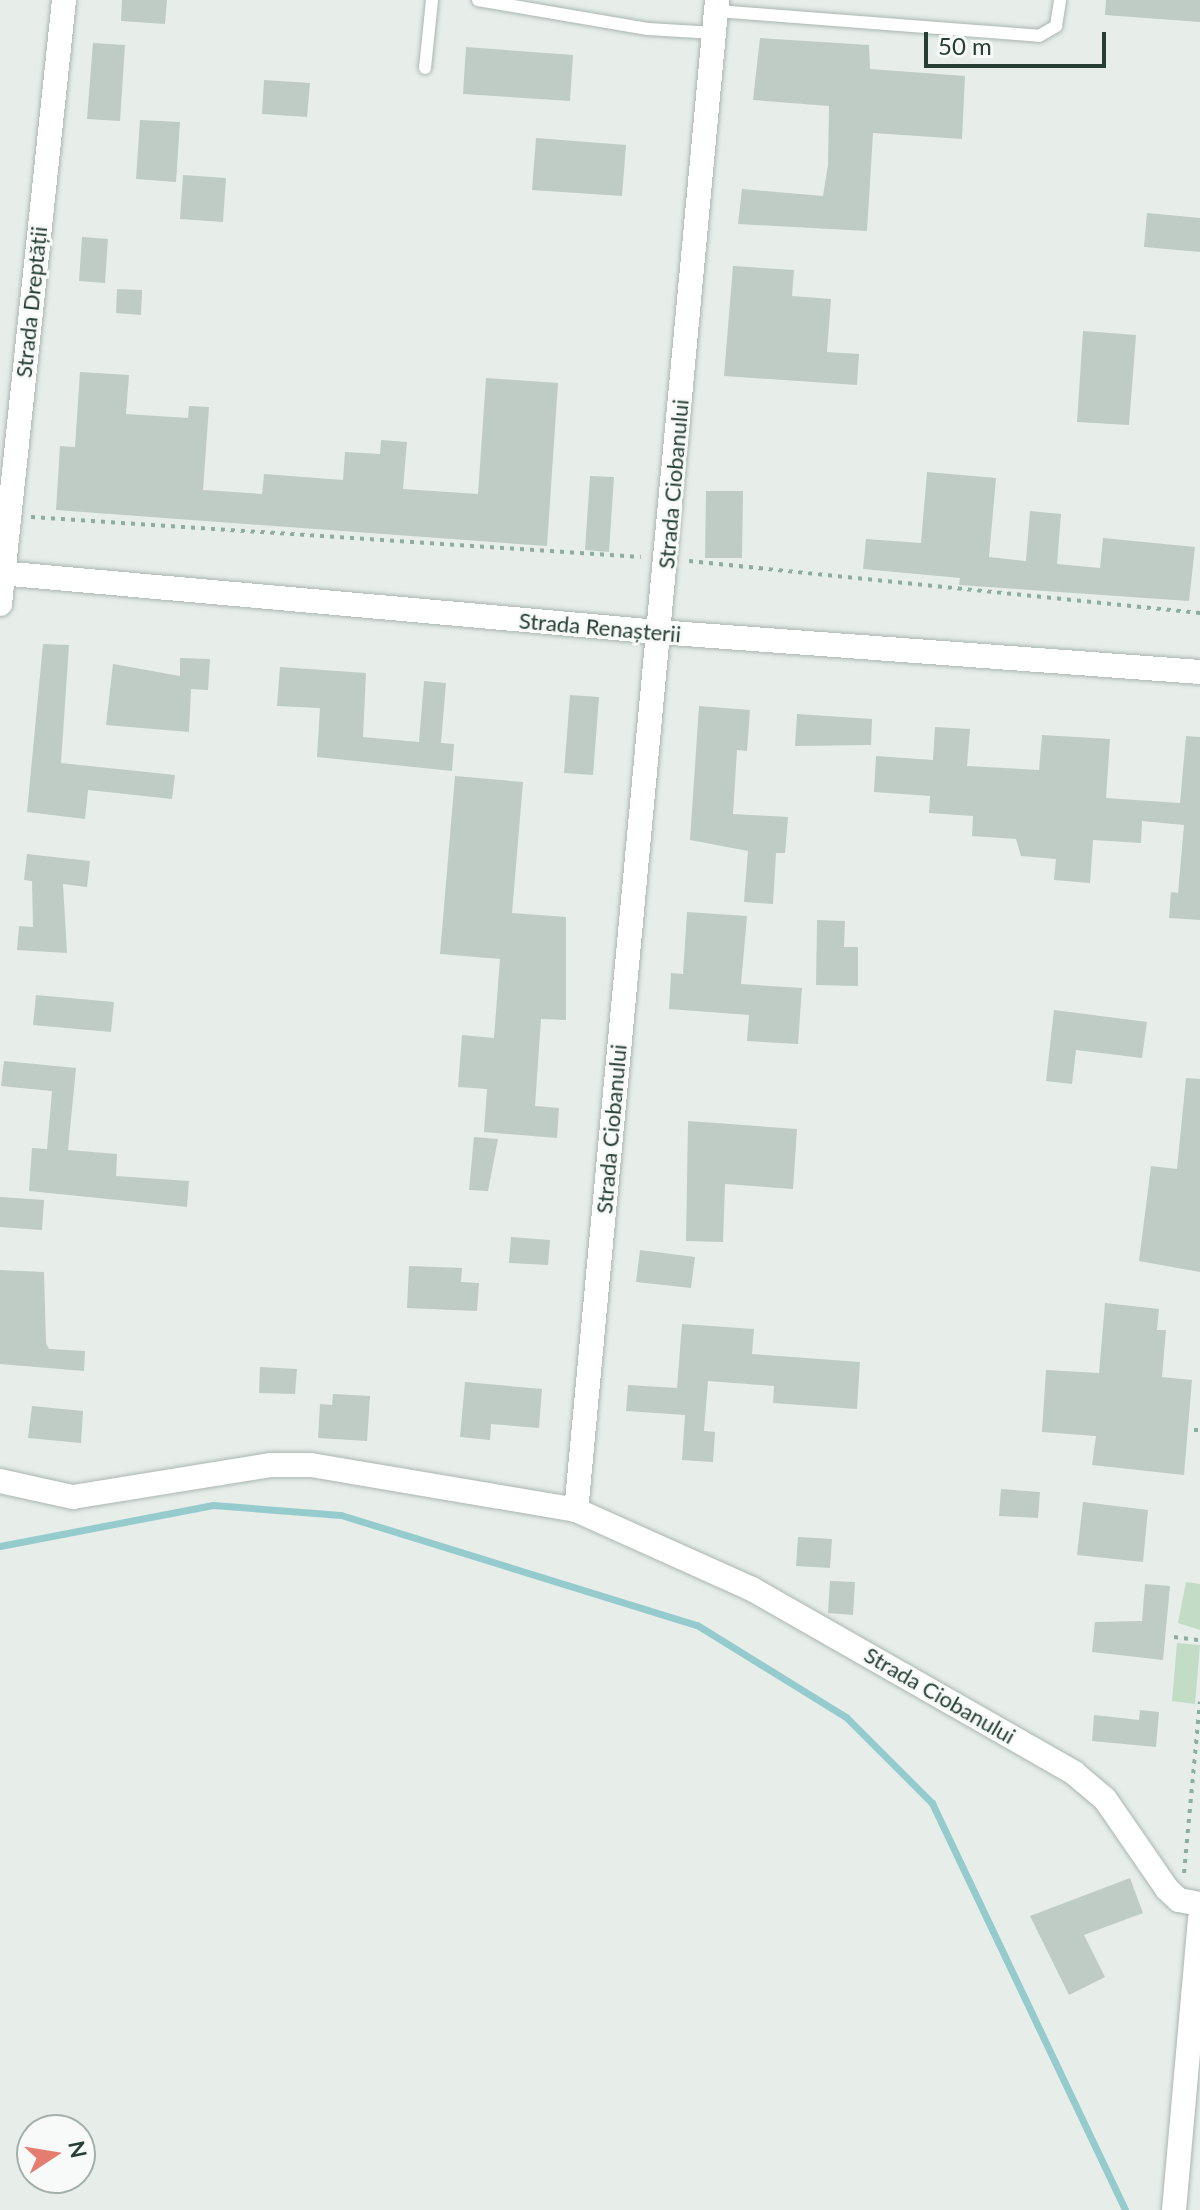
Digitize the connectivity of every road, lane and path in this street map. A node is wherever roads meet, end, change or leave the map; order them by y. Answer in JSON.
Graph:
{"nodes":[{"id":1,"x":64,"y":0,"type":"edge"},
{"id":2,"x":432,"y":0,"type":"edge"},
{"id":3,"x":478,"y":0,"type":"edge"},
{"id":4,"x":1060,"y":0,"type":"edge"},
{"id":5,"x":716,"y":15,"type":"edge"},
{"id":6,"x":425,"y":68,"type":"dead end"},
{"id":7,"x":8,"y":515,"type":"junction"},
{"id":8,"x":666,"y":559,"type":"junction"},
{"id":9,"x":2,"y":573,"type":"edge"},
{"id":10,"x":0,"y":604,"type":"edge"},
{"id":11,"x":1200,"y":613,"type":"edge"},
{"id":12,"x":658,"y":632,"type":"junction"},
{"id":13,"x":1200,"y":672,"type":"edge"},
{"id":14,"x":0,"y":1481,"type":"edge"},
{"id":15,"x":576,"y":1510,"type":"junction"},
{"id":16,"x":1174,"y":1637,"type":"dead end"},
{"id":17,"x":1200,"y":1640,"type":"edge"},
{"id":18,"x":1200,"y":1904,"type":"edge"},
{"id":19,"x":1200,"y":1919,"type":"edge"},
{"id":20,"x":1180,"y":2143,"type":"junction"},
{"id":21,"x":1200,"y":2162,"type":"edge"},
{"id":22,"x":1176,"y":2209,"type":"edge"}],
"edges":[{"from":1,"to":7,"type":"street","name":"Strada Dreptății"},
{"from":2,"to":6,"type":"lane"},
{"from":3,"to":5,"type":"lane"},
{"from":4,"to":5,"type":"lane"},
{"from":5,"to":8,"type":"street","name":"Strada Ciobanului"},
{"from":7,"to":8,"type":"path"},
{"from":7,"to":9,"type":"street","name":"Strada Dreptății"},
{"from":8,"to":11,"type":"path"},
{"from":8,"to":12,"type":"street","name":"Strada Ciobanului"},
{"from":9,"to":10,"type":"street","name":"Strada Dreptății"},
{"from":9,"to":12,"type":"street","name":"Strada Renașterii"},
{"from":12,"to":13,"type":"street","name":"Strada Renașterii"},
{"from":12,"to":15,"type":"street","name":"Strada Ciobanului"},
{"from":14,"to":15,"type":"street"},
{"from":15,"to":18,"type":"street","name":"Strada Ciobanului"},
{"from":16,"to":17,"type":"path"},
{"from":19,"to":20,"type":"street"},
{"from":20,"to":21,"type":"street"},
{"from":20,"to":22,"type":"street"}]}
